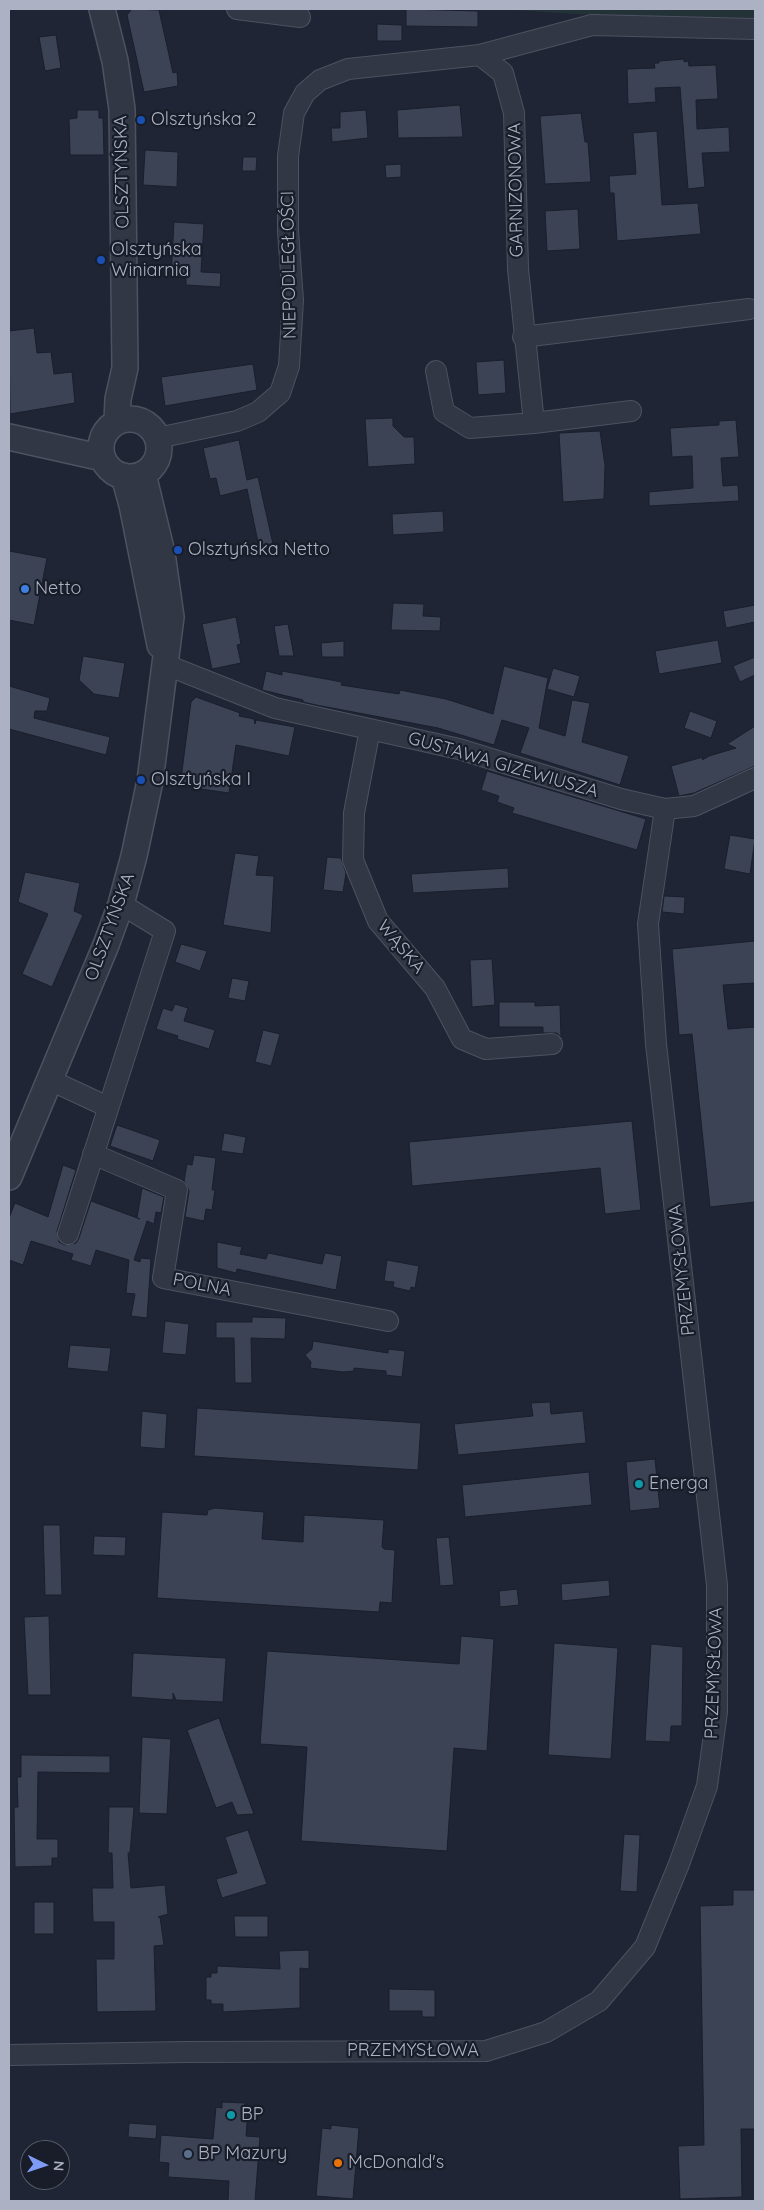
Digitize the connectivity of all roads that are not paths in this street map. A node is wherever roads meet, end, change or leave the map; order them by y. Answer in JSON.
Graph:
{"nodes":[{"id":1,"x":102,"y":9,"type":"edge"},
{"id":2,"x":237,"y":9,"type":"edge"},
{"id":3,"x":300,"y":17,"type":"dead end"},
{"id":4,"x":755,"y":29,"type":"edge"},
{"id":5,"x":480,"y":55,"type":"junction"},
{"id":6,"x":749,"y":309,"type":"dead end"},
{"id":7,"x":523,"y":338,"type":"junction"},
{"id":8,"x":436,"y":370,"type":"dead end"},
{"id":9,"x":631,"y":411,"type":"dead end"},
{"id":10,"x":128,"y":420,"type":"junction"},
{"id":11,"x":534,"y":423,"type":"junction"},
{"id":12,"x":9,"y":437,"type":"edge"},
{"id":13,"x":158,"y":438,"type":"junction"},
{"id":14,"x":102,"y":449,"type":"junction"},
{"id":15,"x":134,"y":475,"type":"junction"},
{"id":16,"x":164,"y":664,"type":"junction"},
{"id":17,"x":370,"y":729,"type":"junction"},
{"id":18,"x":755,"y":778,"type":"edge"},
{"id":19,"x":665,"y":809,"type":"junction"},
{"id":20,"x":121,"y":904,"type":"junction"},
{"id":21,"x":552,"y":1044,"type":"dead end"},
{"id":22,"x":50,"y":1080,"type":"junction"},
{"id":23,"x":108,"y":1107,"type":"junction"},
{"id":24,"x":94,"y":1154,"type":"junction"},
{"id":25,"x":9,"y":1177,"type":"edge"},
{"id":26,"x":68,"y":1234,"type":"dead end"},
{"id":27,"x":388,"y":1321,"type":"dead end"},
{"id":28,"x":9,"y":2055,"type":"edge"}],
"edges":[{"from":1,"to":10,"type":"street","name":"OLSZTYŃSKA"},
{"from":2,"to":3,"type":"street"},
{"from":4,"to":5,"type":"street"},
{"from":5,"to":7,"type":"street","name":"GARNIZONOWA"},
{"from":5,"to":13,"type":"street","name":"NIEPODLEGŁOŚCI"},
{"from":6,"to":7,"type":"street"},
{"from":7,"to":11,"type":"street","name":"GARNIZONOWA"},
{"from":8,"to":11,"type":"street"},
{"from":9,"to":11,"type":"street"},
{"from":10,"to":13,"type":"street"},
{"from":10,"to":14,"type":"street"},
{"from":12,"to":14,"type":"street"},
{"from":13,"to":15,"type":"street"},
{"from":14,"to":15,"type":"street"},
{"from":15,"to":16,"type":"street","name":"OLSZTYŃSKA"},
{"from":16,"to":17,"type":"street","name":"GUSTAWA GIZEWIUSZA"},
{"from":16,"to":20,"type":"street","name":"OLSZTYŃSKA"},
{"from":17,"to":19,"type":"street","name":"GUSTAWA GIZEWIUSZA"},
{"from":17,"to":21,"type":"street","name":"WĄSKA"},
{"from":18,"to":19,"type":"street","name":"GUSTAWA GIZEWIUSZA"},
{"from":19,"to":28,"type":"street","name":"PRZEMYSŁOWA"},
{"from":20,"to":22,"type":"street","name":"OLSZTYŃSKA"},
{"from":20,"to":23,"type":"street"},
{"from":22,"to":23,"type":"street"},
{"from":22,"to":25,"type":"street","name":"OLSZTYŃSKA"},
{"from":23,"to":24,"type":"street"},
{"from":24,"to":26,"type":"street"},
{"from":24,"to":27,"type":"street","name":"POLNA"}]}
